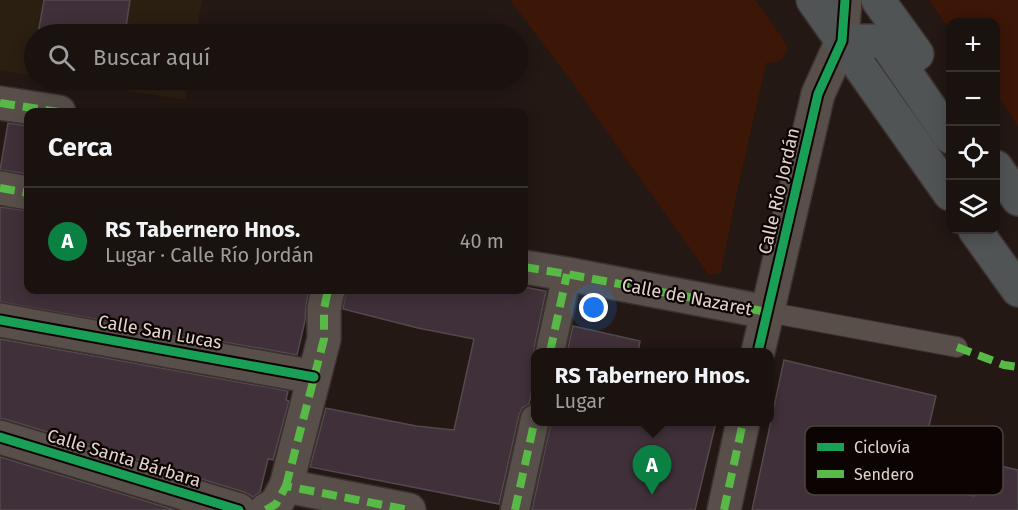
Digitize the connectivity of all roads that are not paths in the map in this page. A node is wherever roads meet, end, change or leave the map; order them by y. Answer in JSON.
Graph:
{"nodes":[{"id":1,"x":813,"y":0,"type":"edge"},
{"id":2,"x":845,"y":0,"type":"edge"},
{"id":3,"x":878,"y":0,"type":"edge"},
{"id":4,"x":842,"y":41,"type":"junction"},
{"id":5,"x":946,"y":96,"type":"edge"},
{"id":6,"x":0,"y":103,"type":"edge"},
{"id":7,"x":33,"y":108,"type":"edge"},
{"id":8,"x":946,"y":130,"type":"edge"},
{"id":9,"x":1000,"y":173,"type":"edge"},
{"id":10,"x":946,"y":187,"type":"edge"},
{"id":11,"x":0,"y":188,"type":"edge"},
{"id":12,"x":24,"y":192,"type":"edge"},
{"id":13,"x":1000,"y":193,"type":"edge"},
{"id":14,"x":1018,"y":199,"type":"edge"},
{"id":15,"x":1018,"y":210,"type":"edge"},
{"id":16,"x":978,"y":234,"type":"edge"},
{"id":17,"x":528,"y":268,"type":"edge"},
{"id":18,"x":567,"y":274,"type":"junction"},
{"id":19,"x":1018,"y":290,"type":"edge"},
{"id":20,"x":327,"y":294,"type":"edge"},
{"id":21,"x":767,"y":312,"type":"junction"},
{"id":22,"x":0,"y":320,"type":"edge"},
{"id":23,"x":957,"y":347,"type":"dead end"},
{"id":24,"x":551,"y":348,"type":"edge"},
{"id":25,"x":759,"y":348,"type":"edge"},
{"id":26,"x":314,"y":377,"type":"junction"},
{"id":27,"x":534,"y":426,"type":"edge"},
{"id":28,"x":742,"y":426,"type":"edge"},
{"id":29,"x":0,"y":438,"type":"edge"},
{"id":30,"x":276,"y":498,"type":"edge"},
{"id":31,"x":239,"y":510,"type":"edge"},
{"id":32,"x":409,"y":510,"type":"edge"},
{"id":33,"x":515,"y":510,"type":"edge"},
{"id":34,"x":724,"y":510,"type":"edge"}],
"edges":[{"from":1,"to":4,"type":"main road"},
{"from":2,"to":4,"type":"street"},
{"from":3,"to":5,"type":"main road"},
{"from":4,"to":8,"type":"main road"},
{"from":4,"to":10,"type":"main road"},
{"from":4,"to":21,"type":"street","name":"Calle Río Jordán"},
{"from":6,"to":7,"type":"street"},
{"from":9,"to":14,"type":"main road"},
{"from":11,"to":12,"type":"street"},
{"from":13,"to":15,"type":"main road"},
{"from":16,"to":19,"type":"main road"},
{"from":17,"to":18,"type":"street","name":"Calle de Nazaret"},
{"from":18,"to":21,"type":"street","name":"Calle de Nazaret"},
{"from":18,"to":24,"type":"street"},
{"from":20,"to":26,"type":"street"},
{"from":21,"to":23,"type":"lane","name":"Calle de Nazaret"},
{"from":21,"to":25,"type":"street","name":"Calle Río Jordán"},
{"from":22,"to":26,"type":"street","name":"Calle San Lucas"},
{"from":26,"to":30,"type":"street"},
{"from":27,"to":33,"type":"street"},
{"from":28,"to":34,"type":"street"},
{"from":29,"to":31,"type":"street","name":"Calle Santa Bárbara"},
{"from":30,"to":32,"type":"street"}]}
